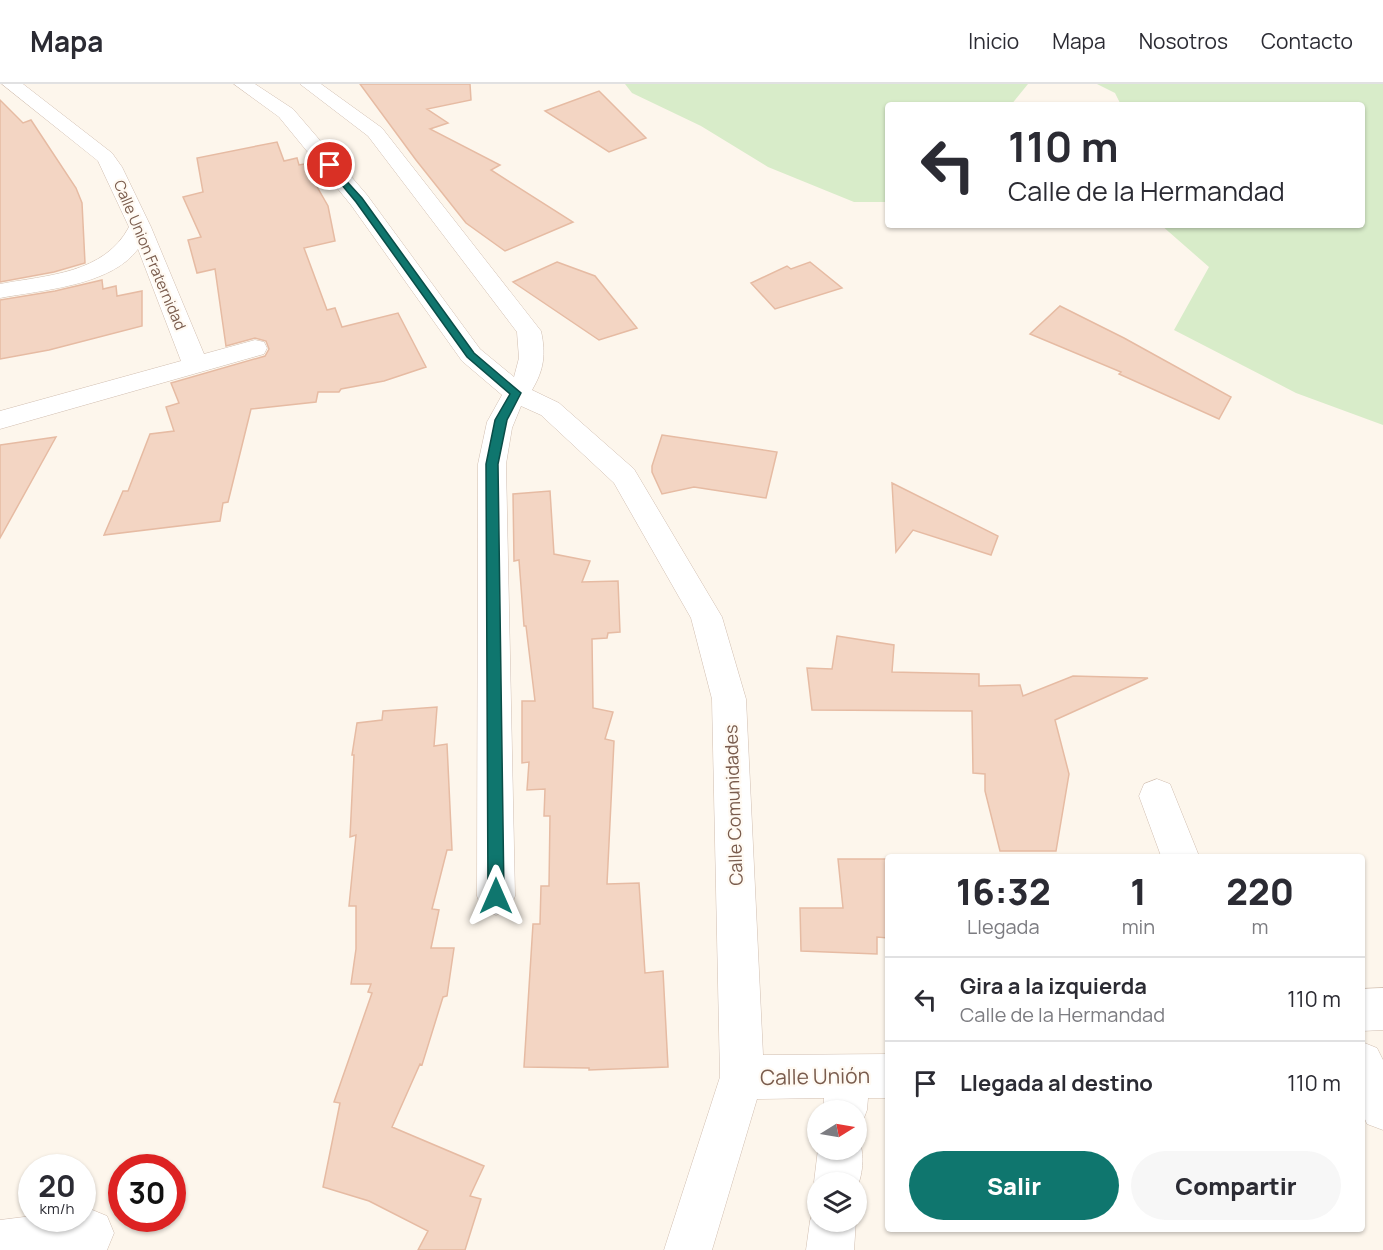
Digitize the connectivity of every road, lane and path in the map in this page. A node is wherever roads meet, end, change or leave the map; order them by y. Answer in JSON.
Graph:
{"nodes":[{"id":1,"x":11,"y":84,"type":"edge"},
{"id":2,"x":243,"y":84,"type":"edge"},
{"id":3,"x":309,"y":84,"type":"edge"},
{"id":4,"x":412,"y":183,"type":"junction"},
{"id":5,"x":377,"y":194,"type":"junction"},
{"id":6,"x":140,"y":227,"type":"junction"},
{"id":7,"x":0,"y":291,"type":"edge"},
{"id":8,"x":255,"y":348,"type":"dead end"},
{"id":9,"x":195,"y":364,"type":"junction"},
{"id":10,"x":516,"y":393,"type":"junction"},
{"id":11,"x":0,"y":420,"type":"edge"},
{"id":12,"x":1157,"y":796,"type":"dead end"},
{"id":13,"x":1179,"y":854,"type":"edge"},
{"id":14,"x":496,"y":896,"type":"dead end"},
{"id":15,"x":1383,"y":1009,"type":"edge"},
{"id":16,"x":1365,"y":1010,"type":"edge"},
{"id":17,"x":1365,"y":1069,"type":"edge"},
{"id":18,"x":742,"y":1077,"type":"junction"},
{"id":19,"x":861,"y":1087,"type":"edge"},
{"id":20,"x":1383,"y":1108,"type":"edge"},
{"id":21,"x":832,"y":1232,"type":"edge"},
{"id":22,"x":90,"y":1233,"type":"dead end"},
{"id":23,"x":0,"y":1244,"type":"edge"},
{"id":24,"x":688,"y":1250,"type":"edge"},
{"id":25,"x":830,"y":1250,"type":"edge"}],
"edges":[{"from":1,"to":6,"type":"street","name":"Calle Union Fraternidad"},
{"from":2,"to":5,"type":"street","name":"Calle Comunidades"},
{"from":3,"to":4,"type":"street"},
{"from":4,"to":5,"type":"street"},
{"from":4,"to":10,"type":"street"},
{"from":5,"to":10,"type":"street","name":"Calle Comunidades"},
{"from":6,"to":7,"type":"street"},
{"from":6,"to":9,"type":"street","name":"Calle Union Fraternidad"},
{"from":8,"to":9,"type":"street"},
{"from":9,"to":11,"type":"street"},
{"from":10,"to":14,"type":"street"},
{"from":10,"to":18,"type":"street","name":"Calle Comunidades"},
{"from":12,"to":13,"type":"street"},
{"from":15,"to":16,"type":"street"},
{"from":17,"to":20,"type":"street"},
{"from":18,"to":19,"type":"street","name":"Calle Unión"},
{"from":18,"to":24,"type":"street","name":"Calle Comunidades"},
{"from":21,"to":25,"type":"street"},
{"from":22,"to":23,"type":"street"}]}
